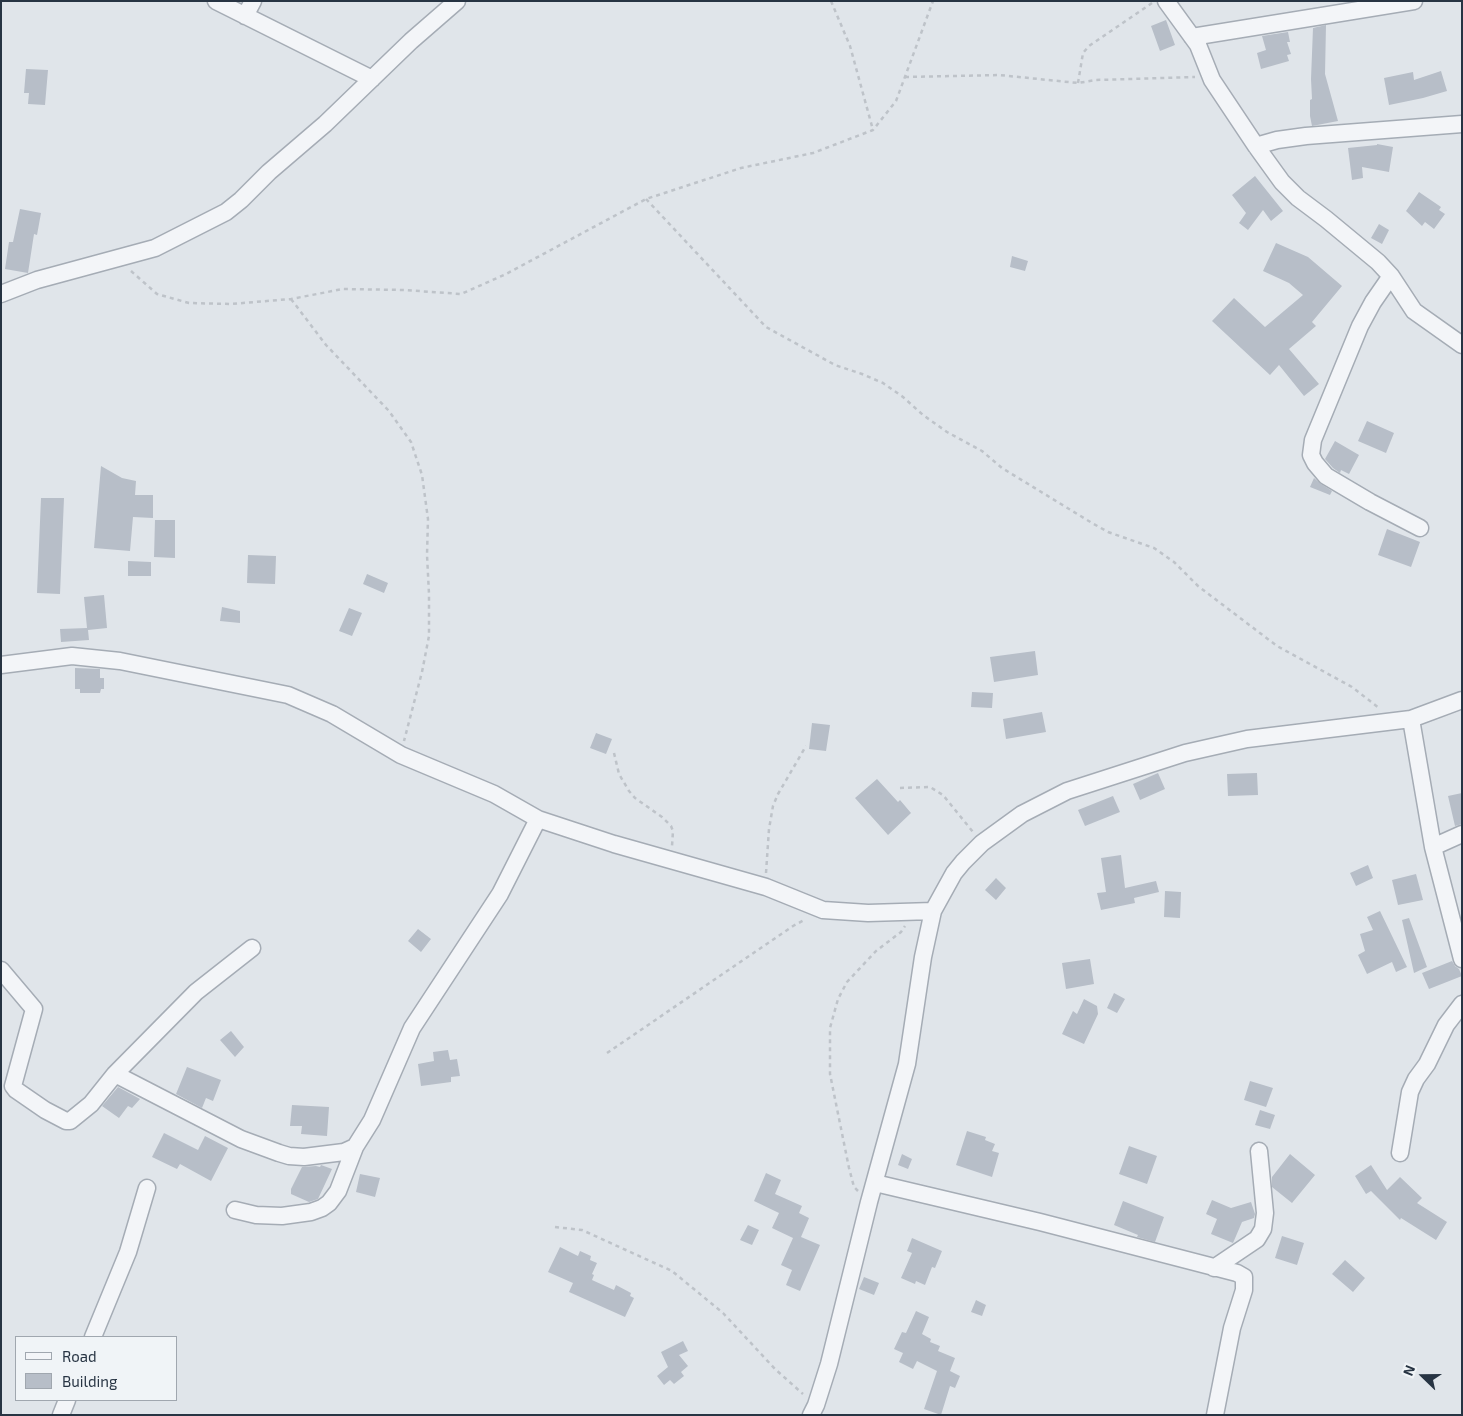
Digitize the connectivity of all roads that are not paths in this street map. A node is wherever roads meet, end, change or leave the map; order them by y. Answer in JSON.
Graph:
{"nodes":[{"id":1,"x":216,"y":1,"type":"edge"},
{"id":2,"x":253,"y":1,"type":"edge"},
{"id":3,"x":457,"y":1,"type":"edge"},
{"id":4,"x":1166,"y":1,"type":"edge"},
{"id":5,"x":1414,"y":1,"type":"edge"},
{"id":6,"x":244,"y":16,"type":"junction"},
{"id":7,"x":1192,"y":37,"type":"junction"},
{"id":8,"x":372,"y":79,"type":"junction"},
{"id":9,"x":1462,"y":124,"type":"edge"},
{"id":10,"x":1256,"y":146,"type":"junction"},
{"id":11,"x":1391,"y":276,"type":"junction"},
{"id":12,"x":1,"y":294,"type":"edge"},
{"id":13,"x":1462,"y":345,"type":"edge"},
{"id":14,"x":1420,"y":528,"type":"dead end"},
{"id":15,"x":1,"y":665,"type":"edge"},
{"id":16,"x":1462,"y":700,"type":"edge"},
{"id":17,"x":1404,"y":720,"type":"junction"},
{"id":18,"x":538,"y":819,"type":"junction"},
{"id":19,"x":1462,"y":834,"type":"edge"},
{"id":20,"x":1433,"y":847,"type":"junction"},
{"id":21,"x":934,"y":911,"type":"junction"},
{"id":22,"x":252,"y":948,"type":"dead end"},
{"id":23,"x":1462,"y":959,"type":"edge"},
{"id":24,"x":1,"y":970,"type":"edge"},
{"id":25,"x":1462,"y":1004,"type":"edge"},
{"id":26,"x":115,"y":1074,"type":"junction"},
{"id":27,"x":355,"y":1147,"type":"junction"},
{"id":28,"x":1259,"y":1151,"type":"dead end"},
{"id":29,"x":1400,"y":1153,"type":"dead end"},
{"id":30,"x":875,"y":1183,"type":"junction"},
{"id":31,"x":147,"y":1188,"type":"dead end"},
{"id":32,"x":235,"y":1210,"type":"dead end"},
{"id":33,"x":1214,"y":1268,"type":"junction"},
{"id":34,"x":93,"y":1336,"type":"edge"},
{"id":35,"x":67,"y":1401,"type":"edge"},
{"id":36,"x":813,"y":1410,"type":"edge"},
{"id":37,"x":61,"y":1415,"type":"edge"},
{"id":38,"x":1215,"y":1415,"type":"edge"}],
"edges":[{"from":1,"to":6,"type":"street"},
{"from":2,"to":6,"type":"street"},
{"from":3,"to":8,"type":"street"},
{"from":4,"to":7,"type":"street"},
{"from":5,"to":7,"type":"street"},
{"from":6,"to":8,"type":"street"},
{"from":7,"to":10,"type":"street"},
{"from":8,"to":12,"type":"street"},
{"from":9,"to":10,"type":"street"},
{"from":10,"to":11,"type":"street"},
{"from":11,"to":13,"type":"street"},
{"from":11,"to":14,"type":"street"},
{"from":15,"to":18,"type":"street"},
{"from":16,"to":17,"type":"street"},
{"from":17,"to":20,"type":"street"},
{"from":17,"to":21,"type":"street"},
{"from":18,"to":21,"type":"street"},
{"from":18,"to":27,"type":"street"},
{"from":19,"to":20,"type":"street"},
{"from":20,"to":23,"type":"street"},
{"from":21,"to":30,"type":"street"},
{"from":22,"to":26,"type":"street"},
{"from":24,"to":26,"type":"street"},
{"from":25,"to":29,"type":"street"},
{"from":26,"to":27,"type":"street"},
{"from":27,"to":32,"type":"street"},
{"from":28,"to":33,"type":"street"},
{"from":30,"to":33,"type":"street"},
{"from":30,"to":36,"type":"street"},
{"from":31,"to":34,"type":"street"},
{"from":33,"to":38,"type":"street"},
{"from":35,"to":37,"type":"street"}]}
